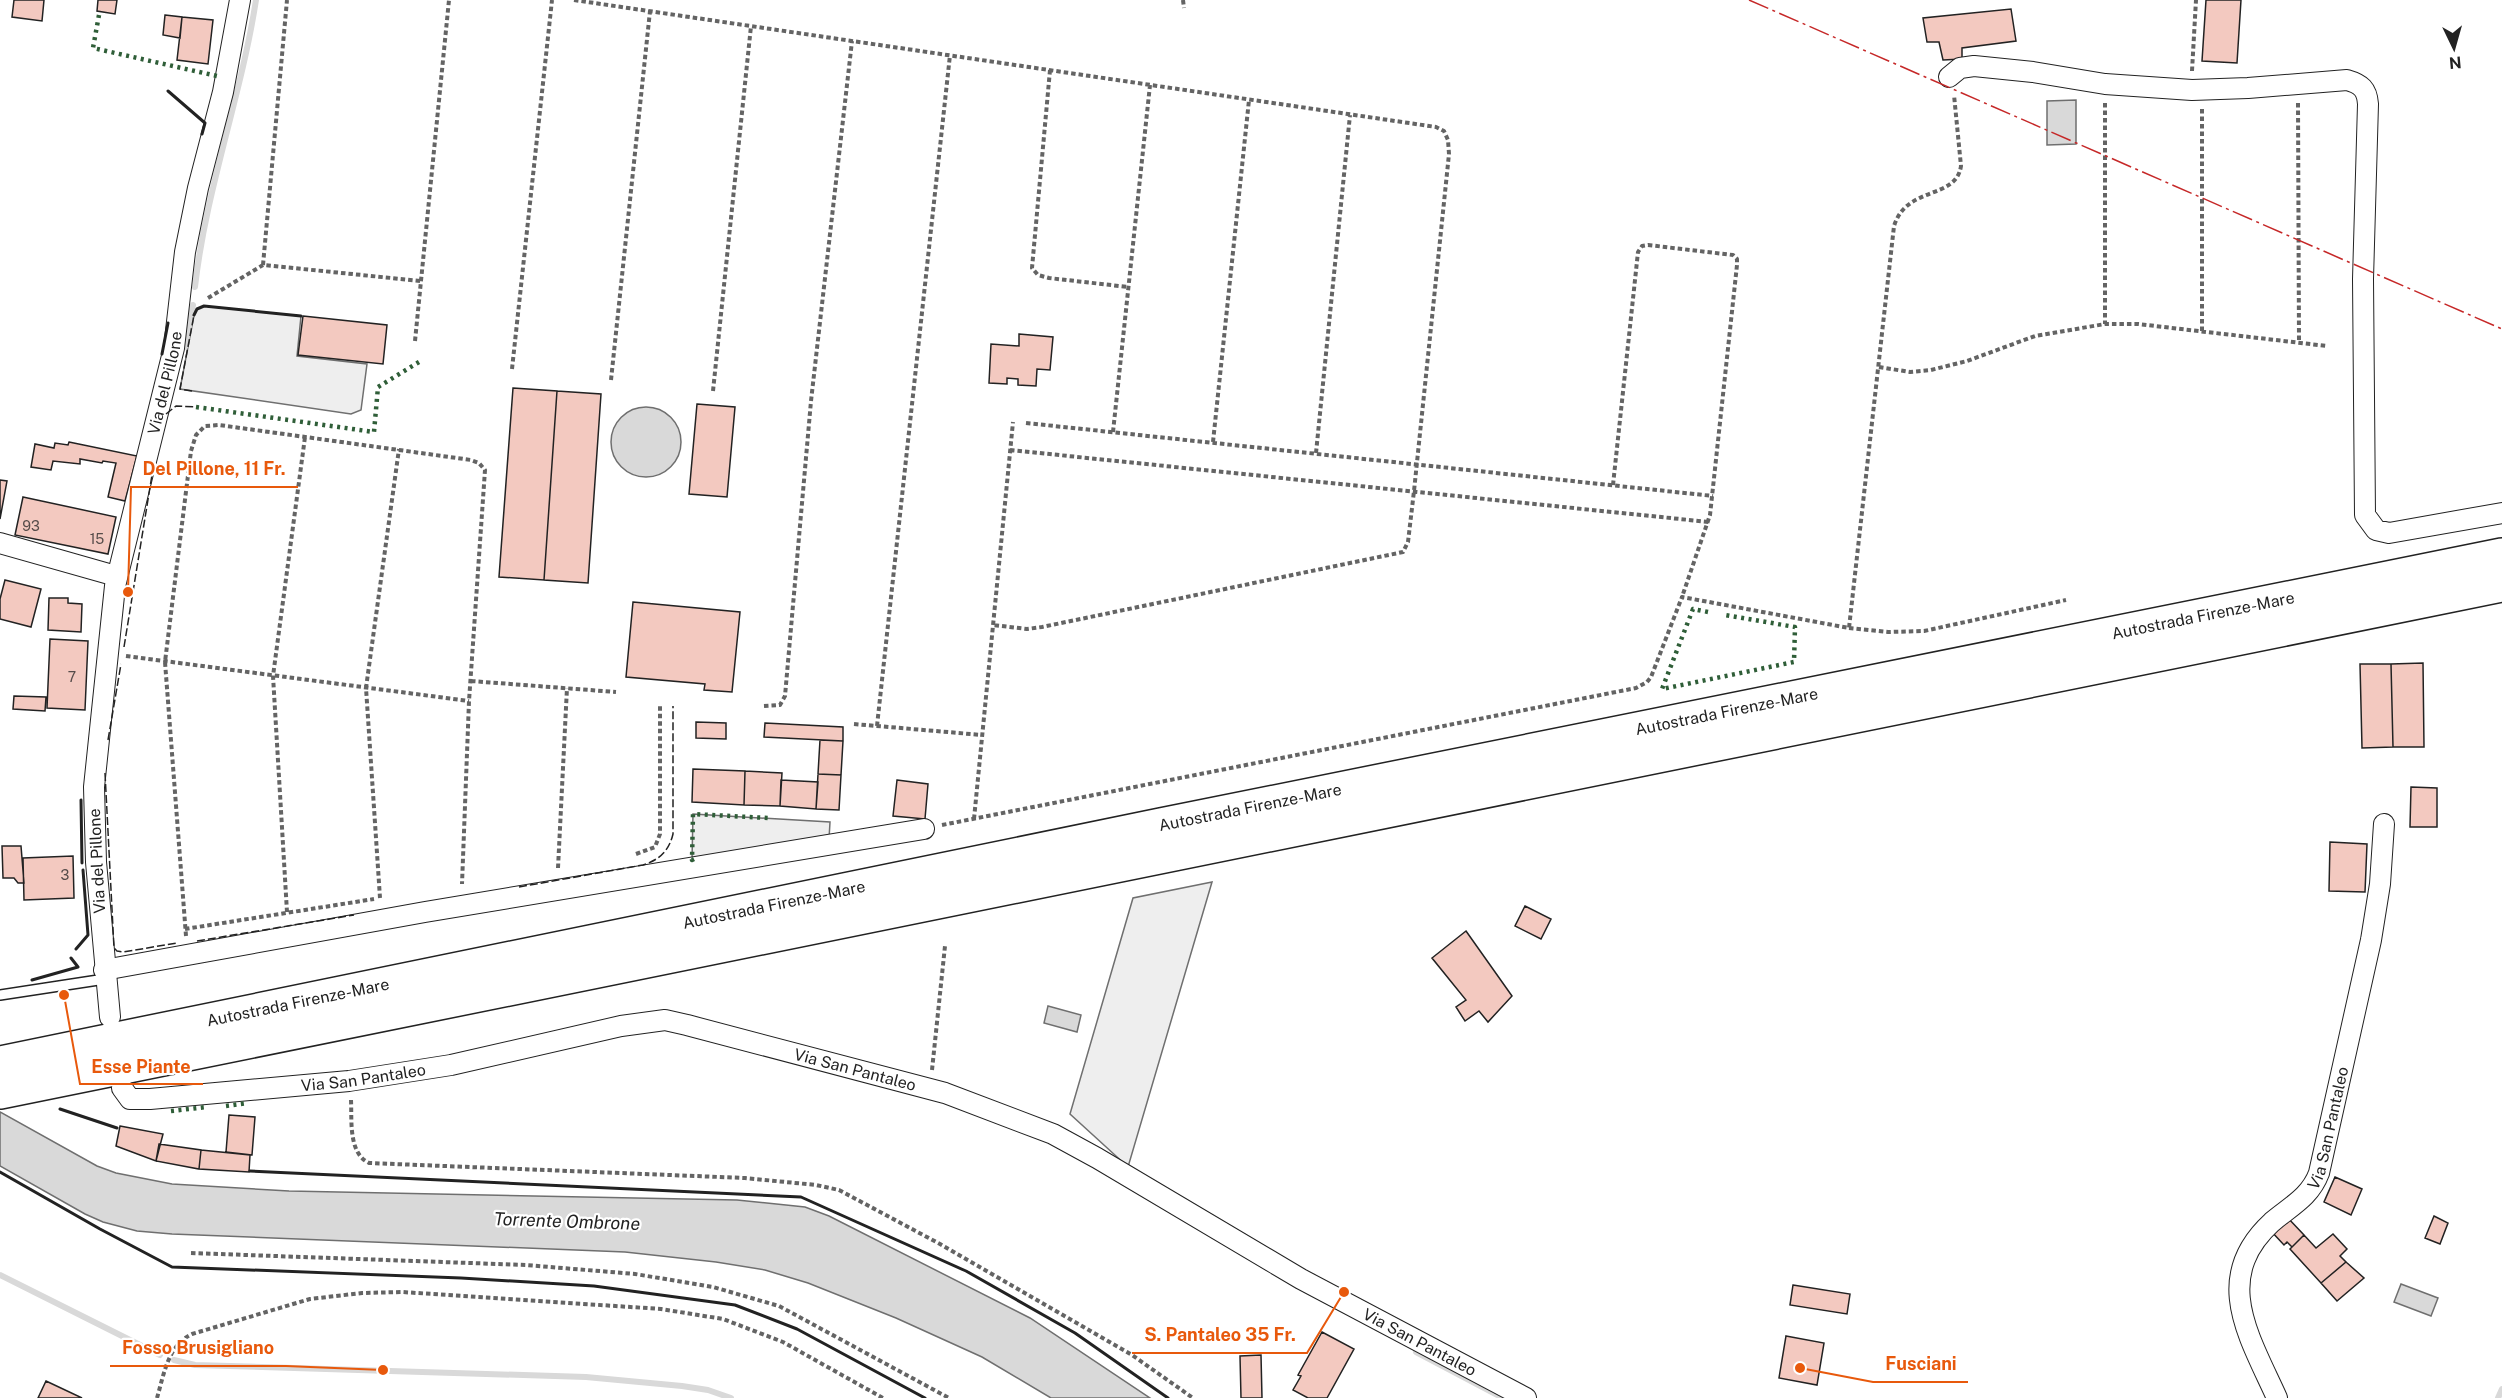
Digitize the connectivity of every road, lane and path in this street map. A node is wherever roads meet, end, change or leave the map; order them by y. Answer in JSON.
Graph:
{"nodes":[{"id":1,"x":240,"y":0,"type":"edge"},
{"id":2,"x":287,"y":0,"type":"edge"},
{"id":3,"x":449,"y":0,"type":"edge"},
{"id":4,"x":552,"y":0,"type":"edge"},
{"id":5,"x":574,"y":0,"type":"edge"},
{"id":6,"x":1184,"y":0,"type":"edge"},
{"id":7,"x":2196,"y":0,"type":"edge"},
{"id":8,"x":1184,"y":8,"type":"dead end"},
{"id":9,"x":650,"y":11,"type":"junction"},
{"id":10,"x":751,"y":26,"type":"junction"},
{"id":11,"x":852,"y":41,"type":"junction"},
{"id":12,"x":950,"y":56,"type":"junction"},
{"id":13,"x":1050,"y":70,"type":"junction"},
{"id":14,"x":1949,"y":77,"type":"joint"},
{"id":15,"x":2105,"y":84,"type":"junction"},
{"id":16,"x":2298,"y":84,"type":"junction"},
{"id":17,"x":1150,"y":85,"type":"junction"},
{"id":18,"x":2197,"y":90,"type":"junction"},
{"id":19,"x":1249,"y":100,"type":"junction"},
{"id":20,"x":1350,"y":115,"type":"junction"},
{"id":21,"x":263,"y":265,"type":"junction"},
{"id":22,"x":421,"y":281,"type":"junction"},
{"id":23,"x":1128,"y":287,"type":"junction"},
{"id":24,"x":208,"y":298,"type":"dead end"},
{"id":25,"x":2105,"y":324,"type":"junction"},
{"id":26,"x":2202,"y":331,"type":"junction"},
{"id":27,"x":415,"y":341,"type":"dead end"},
{"id":28,"x":2299,"y":343,"type":"junction"},
{"id":29,"x":2327,"y":346,"type":"dead end"},
{"id":30,"x":1880,"y":367,"type":"junction"},
{"id":31,"x":512,"y":369,"type":"dead end"},
{"id":32,"x":611,"y":380,"type":"dead end"},
{"id":33,"x":713,"y":391,"type":"dead end"},
{"id":34,"x":1013,"y":422,"type":"dead end"},
{"id":35,"x":1026,"y":423,"type":"dead end"},
{"id":36,"x":1113,"y":432,"type":"junction"},
{"id":37,"x":305,"y":437,"type":"junction"},
{"id":38,"x":1213,"y":442,"type":"junction"},
{"id":39,"x":399,"y":449,"type":"junction"},
{"id":40,"x":1010,"y":450,"type":"junction"},
{"id":41,"x":1316,"y":453,"type":"junction"},
{"id":42,"x":1417,"y":463,"type":"junction"},
{"id":43,"x":1613,"y":485,"type":"junction"},
{"id":44,"x":1414,"y":491,"type":"junction"},
{"id":45,"x":1713,"y":496,"type":"junction"},
{"id":46,"x":2502,"y":513,"type":"edge"},
{"id":47,"x":1709,"y":522,"type":"junction"},
{"id":48,"x":0,"y":543,"type":"edge"},
{"id":49,"x":2502,"y":555,"type":"edge"},
{"id":50,"x":116,"y":576,"type":"junction"},
{"id":51,"x":2502,"y":585,"type":"edge"},
{"id":52,"x":1682,"y":597,"type":"junction"},
{"id":53,"x":2066,"y":600,"type":"dead end"},
{"id":54,"x":993,"y":625,"type":"junction"},
{"id":55,"x":1849,"y":628,"type":"junction"},
{"id":56,"x":122,"y":656,"type":"dead end"},
{"id":57,"x":165,"y":662,"type":"junction"},
{"id":58,"x":273,"y":676,"type":"junction"},
{"id":59,"x":471,"y":681,"type":"junction"},
{"id":60,"x":366,"y":688,"type":"junction"},
{"id":61,"x":567,"y":688,"type":"junction"},
{"id":62,"x":616,"y":692,"type":"dead end"},
{"id":63,"x":469,"y":701,"type":"junction"},
{"id":64,"x":660,"y":705,"type":"dead end"},
{"id":65,"x":764,"y":706,"type":"dead end"},
{"id":66,"x":855,"y":724,"type":"dead end"},
{"id":67,"x":877,"y":726,"type":"junction"},
{"id":68,"x":982,"y":735,"type":"junction"},
{"id":69,"x":974,"y":819,"type":"junction"},
{"id":70,"x":2384,"y":824,"type":"dead end"},
{"id":71,"x":924,"y":829,"type":"joint"},
{"id":72,"x":627,"y":856,"type":"dead end"},
{"id":73,"x":570,"y":866,"type":"dead end"},
{"id":74,"x":558,"y":868,"type":"junction"},
{"id":75,"x":547,"y":870,"type":"dead end"},
{"id":76,"x":473,"y":882,"type":"dead end"},
{"id":77,"x":462,"y":884,"type":"junction"},
{"id":78,"x":450,"y":886,"type":"dead end"},
{"id":79,"x":288,"y":912,"type":"junction"},
{"id":80,"x":186,"y":929,"type":"junction"},
{"id":81,"x":187,"y":942,"type":"dead end"},
{"id":82,"x":945,"y":946,"type":"dead end"},
{"id":83,"x":105,"y":974,"type":"junction"},
{"id":84,"x":0,"y":995,"type":"edge"},
{"id":85,"x":110,"y":1017,"type":"dead end"},
{"id":86,"x":2,"y":1072,"type":"edge"},
{"id":87,"x":349,"y":1082,"type":"junction"},
{"id":88,"x":122,"y":1088,"type":"dead end"},
{"id":89,"x":930,"y":1089,"type":"junction"},
{"id":90,"x":192,"y":1253,"type":"dead end"},
{"id":91,"x":157,"y":1398,"type":"edge"},
{"id":92,"x":883,"y":1398,"type":"edge"},
{"id":93,"x":949,"y":1398,"type":"edge"},
{"id":94,"x":1193,"y":1398,"type":"edge"},
{"id":95,"x":1526,"y":1398,"type":"edge"},
{"id":96,"x":2277,"y":1398,"type":"edge"}],
"edges":[{"from":1,"to":50,"type":"street","name":"Via del Pillone"},
{"from":2,"to":21,"type":"path"},
{"from":3,"to":22,"type":"path"},
{"from":4,"to":31,"type":"path"},
{"from":5,"to":9,"type":"path"},
{"from":6,"to":8,"type":"path"},
{"from":7,"to":18,"type":"path"},
{"from":9,"to":10,"type":"path"},
{"from":9,"to":32,"type":"path"},
{"from":10,"to":11,"type":"path"},
{"from":10,"to":33,"type":"path"},
{"from":11,"to":12,"type":"path"},
{"from":11,"to":65,"type":"path"},
{"from":12,"to":13,"type":"path"},
{"from":12,"to":67,"type":"path"},
{"from":13,"to":17,"type":"path"},
{"from":13,"to":23,"type":"path"},
{"from":14,"to":15,"type":"street"},
{"from":14,"to":30,"type":"path"},
{"from":15,"to":18,"type":"street"},
{"from":15,"to":25,"type":"path"},
{"from":16,"to":18,"type":"street"},
{"from":16,"to":28,"type":"path"},
{"from":16,"to":46,"type":"street"},
{"from":17,"to":19,"type":"path"},
{"from":17,"to":23,"type":"path"},
{"from":18,"to":26,"type":"path"},
{"from":19,"to":20,"type":"path"},
{"from":19,"to":38,"type":"path"},
{"from":20,"to":41,"type":"path"},
{"from":20,"to":42,"type":"path"},
{"from":21,"to":22,"type":"path"},
{"from":21,"to":24,"type":"path"},
{"from":22,"to":27,"type":"path"},
{"from":23,"to":36,"type":"path"},
{"from":25,"to":26,"type":"path"},
{"from":25,"to":30,"type":"path"},
{"from":26,"to":28,"type":"path"},
{"from":28,"to":29,"type":"path"},
{"from":30,"to":55,"type":"path"},
{"from":34,"to":40,"type":"path"},
{"from":35,"to":36,"type":"path"},
{"from":36,"to":38,"type":"path"},
{"from":37,"to":39,"type":"path"},
{"from":37,"to":57,"type":"path"},
{"from":37,"to":58,"type":"path"},
{"from":38,"to":41,"type":"path"},
{"from":39,"to":59,"type":"path"},
{"from":39,"to":60,"type":"path"},
{"from":40,"to":44,"type":"path"},
{"from":40,"to":54,"type":"path"},
{"from":41,"to":42,"type":"path"},
{"from":42,"to":43,"type":"path"},
{"from":42,"to":44,"type":"path"},
{"from":43,"to":45,"type":"path"},
{"from":43,"to":45,"type":"path"},
{"from":44,"to":47,"type":"path"},
{"from":44,"to":54,"type":"path"},
{"from":45,"to":47,"type":"path"},
{"from":47,"to":52,"type":"path"},
{"from":48,"to":50,"type":"street"},
{"from":49,"to":86,"type":"highway","name":"Autostrada Firenze-Mare"},
{"from":50,"to":83,"type":"street","name":"Via del Pillone"},
{"from":51,"to":86,"type":"highway","name":"Autostrada Firenze-Mare"},
{"from":52,"to":55,"type":"path"},
{"from":52,"to":69,"type":"path"},
{"from":53,"to":55,"type":"path"},
{"from":54,"to":68,"type":"path"},
{"from":56,"to":57,"type":"path"},
{"from":57,"to":58,"type":"path"},
{"from":57,"to":80,"type":"path"},
{"from":58,"to":60,"type":"path"},
{"from":58,"to":79,"type":"path"},
{"from":59,"to":61,"type":"path"},
{"from":59,"to":63,"type":"path"},
{"from":60,"to":63,"type":"path"},
{"from":60,"to":79,"type":"path"},
{"from":61,"to":62,"type":"path"},
{"from":61,"to":74,"type":"path"},
{"from":63,"to":77,"type":"path"},
{"from":64,"to":72,"type":"path"},
{"from":66,"to":67,"type":"path"},
{"from":67,"to":68,"type":"path"},
{"from":68,"to":69,"type":"path"},
{"from":69,"to":71,"type":"path"},
{"from":70,"to":96,"type":"street","name":"Via San Pantaleo"},
{"from":71,"to":83,"type":"street"},
{"from":73,"to":74,"type":"path"},
{"from":74,"to":75,"type":"path"},
{"from":76,"to":77,"type":"path"},
{"from":77,"to":78,"type":"path"},
{"from":79,"to":80,"type":"path"},
{"from":80,"to":81,"type":"path"},
{"from":82,"to":89,"type":"path"},
{"from":83,"to":84,"type":"lane"},
{"from":83,"to":85,"type":"street","name":"Via del Pillone"},
{"from":87,"to":88,"type":"street","name":"Via San Pantaleo"},
{"from":87,"to":89,"type":"street","name":"Via San Pantaleo"},
{"from":87,"to":94,"type":"path"},
{"from":89,"to":95,"type":"street","name":"Via San Pantaleo"},
{"from":90,"to":93,"type":"path"},
{"from":91,"to":92,"type":"path"}]}
